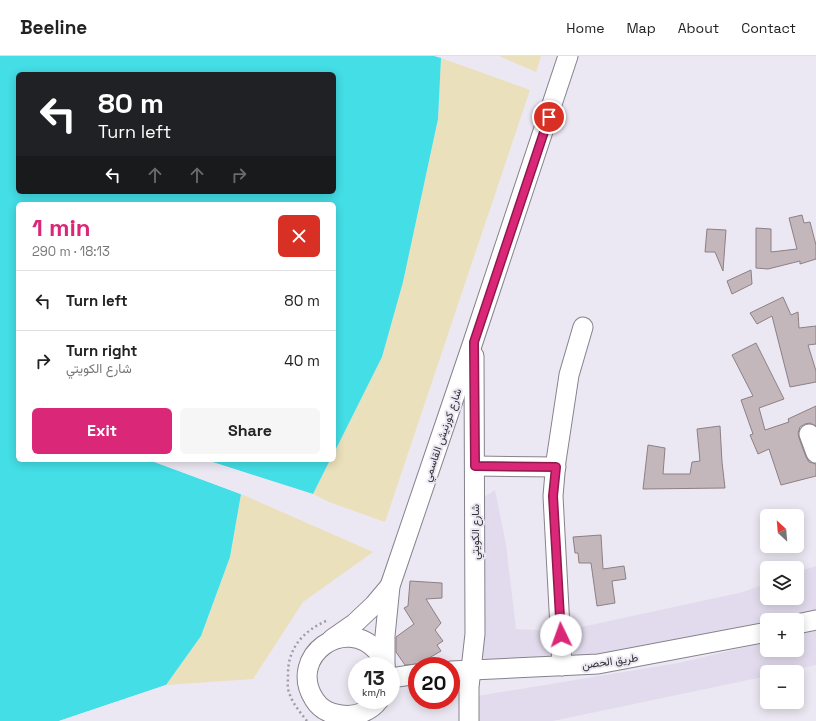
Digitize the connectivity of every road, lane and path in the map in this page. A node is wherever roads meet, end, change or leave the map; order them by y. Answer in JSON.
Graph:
{"nodes":[{"id":1,"x":568,"y":56,"type":"edge"},
{"id":2,"x":583,"y":327,"type":"dead end"},
{"id":3,"x":474,"y":342,"type":"junction"},
{"id":4,"x":809,"y":434,"type":"dead end"},
{"id":5,"x":816,"y":453,"type":"edge"},
{"id":6,"x":475,"y":466,"type":"junction"},
{"id":7,"x":556,"y":467,"type":"junction"},
{"id":8,"x":390,"y":586,"type":"junction"},
{"id":9,"x":331,"y":619,"type":"dead end"},
{"id":10,"x":816,"y":620,"type":"edge"},
{"id":11,"x":804,"y":623,"type":"edge"},
{"id":12,"x":760,"y":633,"type":"edge"},
{"id":13,"x":328,"y":642,"type":"junction"},
{"id":14,"x":381,"y":657,"type":"edge"},
{"id":15,"x":385,"y":657,"type":"edge"},
{"id":16,"x":562,"y":666,"type":"junction"},
{"id":17,"x":471,"y":670,"type":"junction"},
{"id":18,"x":460,"y":671,"type":"edge"},
{"id":19,"x":369,"y":710,"type":"edge"},
{"id":20,"x":320,"y":713,"type":"edge"},
{"id":21,"x":307,"y":721,"type":"edge"},
{"id":22,"x":469,"y":721,"type":"edge"}],
"edges":[{"from":1,"to":3,"type":"street","name":"شارع كورنيش القاسمي"},
{"from":2,"to":7,"type":"street"},
{"from":3,"to":6,"type":"street","name":"شارع الكويتي"},
{"from":3,"to":8,"type":"street","name":"شارع كورنيش القاسمي"},
{"from":4,"to":5,"type":"street"},
{"from":6,"to":7,"type":"street"},
{"from":6,"to":17,"type":"street","name":"شارع الكويتي"},
{"from":7,"to":16,"type":"street"},
{"from":8,"to":13,"type":"street","name":"شارع كورنيش القاسمي"},
{"from":8,"to":15,"type":"street","name":"شارع كورنيش القاسمي"},
{"from":9,"to":21,"type":"path"},
{"from":10,"to":11,"type":"street"},
{"from":12,"to":16,"type":"street","name":"طريق الحصن"},
{"from":13,"to":14,"type":"street"},
{"from":13,"to":20,"type":"street","name":"شارع كورنيش القاسمي"},
{"from":16,"to":17,"type":"street","name":"طريق الحصن"},
{"from":17,"to":18,"type":"street","name":"طريق الحصن"},
{"from":17,"to":22,"type":"street","name":"شارع الكويتي"},
{"from":19,"to":20,"type":"street"}]}
